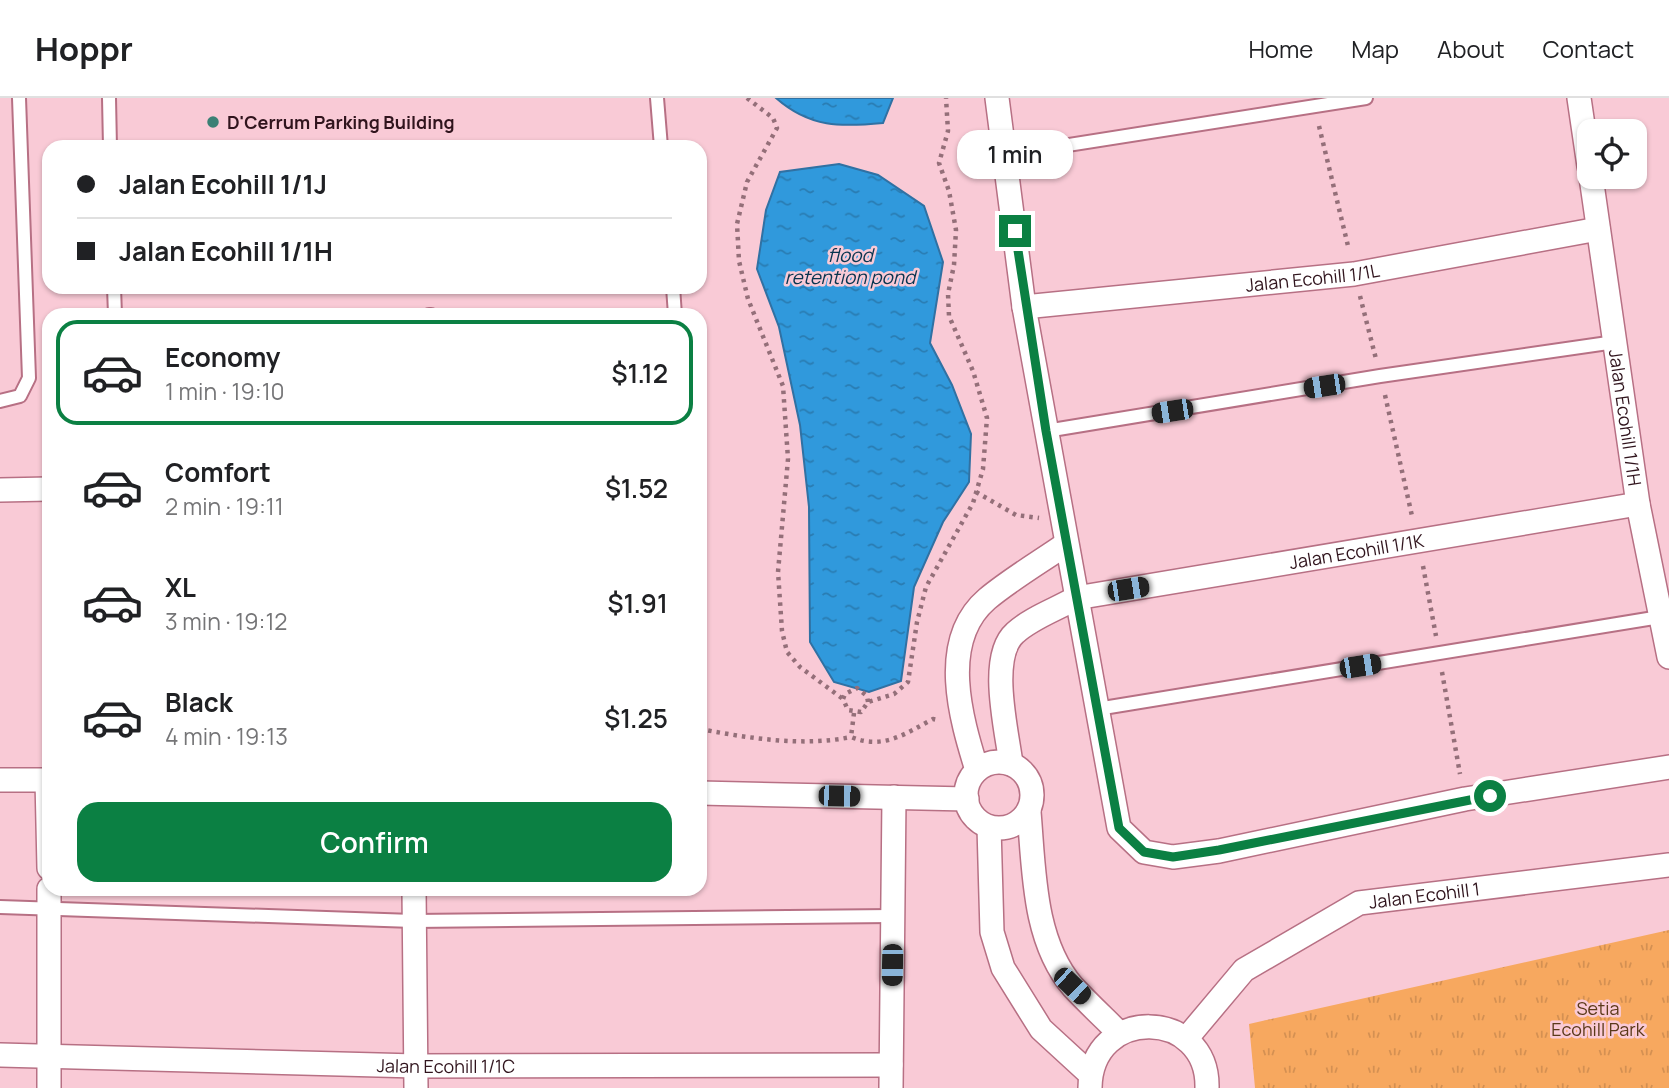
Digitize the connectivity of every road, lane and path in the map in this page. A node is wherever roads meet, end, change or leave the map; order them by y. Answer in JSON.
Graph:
{"nodes":[{"id":1,"x":19,"y":98,"type":"edge"},
{"id":2,"x":109,"y":98,"type":"edge"},
{"id":3,"x":657,"y":98,"type":"edge"},
{"id":4,"x":747,"y":98,"type":"edge"},
{"id":5,"x":946,"y":98,"type":"edge"},
{"id":6,"x":998,"y":98,"type":"edge"},
{"id":7,"x":1366,"y":98,"type":"edge"},
{"id":8,"x":1579,"y":98,"type":"edge"},
{"id":9,"x":1315,"y":107,"type":"junction"},
{"id":10,"x":1582,"y":119,"type":"edge"},
{"id":11,"x":110,"y":140,"type":"edge"},
{"id":12,"x":660,"y":140,"type":"edge"},
{"id":13,"x":1005,"y":155,"type":"junction"},
{"id":14,"x":1593,"y":189,"type":"edge"},
{"id":15,"x":1598,"y":229,"type":"junction"},
{"id":16,"x":1354,"y":274,"type":"junction"},
{"id":17,"x":1024,"y":307,"type":"junction"},
{"id":18,"x":1615,"y":342,"type":"junction"},
{"id":19,"x":1380,"y":376,"type":"junction"},
{"id":20,"x":0,"y":401,"type":"edge"},
{"id":21,"x":1046,"y":431,"type":"junction"},
{"id":22,"x":42,"y":489,"type":"edge"},
{"id":23,"x":0,"y":490,"type":"edge"},
{"id":24,"x":976,"y":492,"type":"junction"},
{"id":25,"x":1638,"y":504,"type":"junction"},
{"id":26,"x":1064,"y":533,"type":"junction"},
{"id":27,"x":1418,"y":543,"type":"junction"},
{"id":28,"x":1076,"y":598,"type":"junction"},
{"id":29,"x":1660,"y":617,"type":"junction"},
{"id":30,"x":1439,"y":653,"type":"junction"},
{"id":31,"x":1669,"y":657,"type":"edge"},
{"id":32,"x":844,"y":699,"type":"junction"},
{"id":33,"x":867,"y":702,"type":"junction"},
{"id":34,"x":1097,"y":709,"type":"junction"},
{"id":35,"x":854,"y":713,"type":"junction"},
{"id":36,"x":946,"y":722,"type":"dead end"},
{"id":37,"x":707,"y":731,"type":"edge"},
{"id":38,"x":851,"y":737,"type":"junction"},
{"id":39,"x":1011,"y":764,"type":"junction"},
{"id":40,"x":1669,"y":767,"type":"edge"},
{"id":41,"x":977,"y":770,"type":"junction"},
{"id":42,"x":0,"y":779,"type":"edge"},
{"id":43,"x":42,"y":780,"type":"edge"},
{"id":44,"x":707,"y":793,"type":"edge"},
{"id":45,"x":894,"y":797,"type":"junction"},
{"id":46,"x":967,"y":799,"type":"junction"},
{"id":47,"x":1465,"y":799,"type":"junction"},
{"id":48,"x":1029,"y":812,"type":"junction"},
{"id":49,"x":989,"y":827,"type":"junction"},
{"id":50,"x":1669,"y":865,"type":"edge"},
{"id":51,"x":414,"y":896,"type":"edge"},
{"id":52,"x":50,"y":899,"type":"edge"},
{"id":53,"x":0,"y":906,"type":"edge"},
{"id":54,"x":892,"y":916,"type":"junction"},
{"id":55,"x":413,"y":921,"type":"junction"},
{"id":56,"x":1119,"y":1033,"type":"junction"},
{"id":57,"x":1186,"y":1039,"type":"junction"},
{"id":58,"x":0,"y":1055,"type":"edge"},
{"id":59,"x":49,"y":1056,"type":"junction"},
{"id":60,"x":891,"y":1065,"type":"junction"},
{"id":61,"x":416,"y":1077,"type":"edge"},
{"id":62,"x":1090,"y":1081,"type":"edge"},
{"id":63,"x":49,"y":1088,"type":"edge"},
{"id":64,"x":891,"y":1088,"type":"edge"},
{"id":65,"x":1207,"y":1088,"type":"edge"}],
"edges":[{"from":1,"to":20,"type":"lane"},
{"from":2,"to":11,"type":"lane"},
{"from":3,"to":12,"type":"lane"},
{"from":4,"to":32,"type":"path"},
{"from":5,"to":24,"type":"path"},
{"from":6,"to":13,"type":"street"},
{"from":7,"to":9,"type":"lane"},
{"from":8,"to":10,"type":"street"},
{"from":9,"to":13,"type":"lane"},
{"from":9,"to":16,"type":"path"},
{"from":13,"to":17,"type":"street"},
{"from":14,"to":15,"type":"street","name":"Jalan Ecohill 1/1H"},
{"from":15,"to":16,"type":"street","name":"Jalan Ecohill 1/1L"},
{"from":15,"to":18,"type":"street","name":"Jalan Ecohill 1/1H"},
{"from":16,"to":17,"type":"street","name":"Jalan Ecohill 1/1L"},
{"from":16,"to":19,"type":"path"},
{"from":17,"to":21,"type":"street"},
{"from":18,"to":19,"type":"lane"},
{"from":18,"to":25,"type":"street","name":"Jalan Ecohill 1/1H"},
{"from":19,"to":21,"type":"lane"},
{"from":19,"to":27,"type":"path"},
{"from":21,"to":26,"type":"street"},
{"from":22,"to":23,"type":"street"},
{"from":24,"to":26,"type":"path"},
{"from":24,"to":33,"type":"path"},
{"from":25,"to":27,"type":"street","name":"Jalan Ecohill 1/1K"},
{"from":25,"to":29,"type":"street","name":"Jalan Ecohill 1/1H"},
{"from":26,"to":28,"type":"street"},
{"from":26,"to":41,"type":"street"},
{"from":27,"to":28,"type":"street","name":"Jalan Ecohill 1/1K"},
{"from":27,"to":30,"type":"path"},
{"from":28,"to":34,"type":"street"},
{"from":28,"to":39,"type":"street"},
{"from":29,"to":30,"type":"lane"},
{"from":29,"to":31,"type":"street","name":"Jalan Ecohill 1/1H"},
{"from":30,"to":34,"type":"lane"},
{"from":30,"to":47,"type":"path"},
{"from":32,"to":33,"type":"path"},
{"from":32,"to":35,"type":"path"},
{"from":33,"to":35,"type":"path"},
{"from":34,"to":47,"type":"street"},
{"from":35,"to":38,"type":"path"},
{"from":36,"to":38,"type":"path"},
{"from":37,"to":38,"type":"path"},
{"from":39,"to":41,"type":"street"},
{"from":39,"to":48,"type":"street"},
{"from":40,"to":47,"type":"street"},
{"from":41,"to":46,"type":"street"},
{"from":42,"to":43,"type":"street"},
{"from":44,"to":45,"type":"street"},
{"from":45,"to":46,"type":"street"},
{"from":45,"to":54,"type":"street"},
{"from":46,"to":49,"type":"street"},
{"from":48,"to":49,"type":"street"},
{"from":48,"to":56,"type":"street"},
{"from":49,"to":62,"type":"street"},
{"from":50,"to":57,"type":"street","name":"Jalan Ecohill 1"},
{"from":51,"to":55,"type":"street"},
{"from":52,"to":53,"type":"lane"},
{"from":52,"to":55,"type":"lane"},
{"from":52,"to":59,"type":"street"},
{"from":54,"to":55,"type":"lane"},
{"from":54,"to":60,"type":"street"},
{"from":55,"to":61,"type":"street"},
{"from":56,"to":57,"type":"street"},
{"from":56,"to":62,"type":"street"},
{"from":57,"to":65,"type":"street"},
{"from":58,"to":59,"type":"street","name":"Jalan Ecohill 1/1C"},
{"from":59,"to":61,"type":"street","name":"Jalan Ecohill 1/1C"},
{"from":59,"to":63,"type":"street"},
{"from":60,"to":61,"type":"street","name":"Jalan Ecohill 1/1C"},
{"from":60,"to":64,"type":"street"}]}
